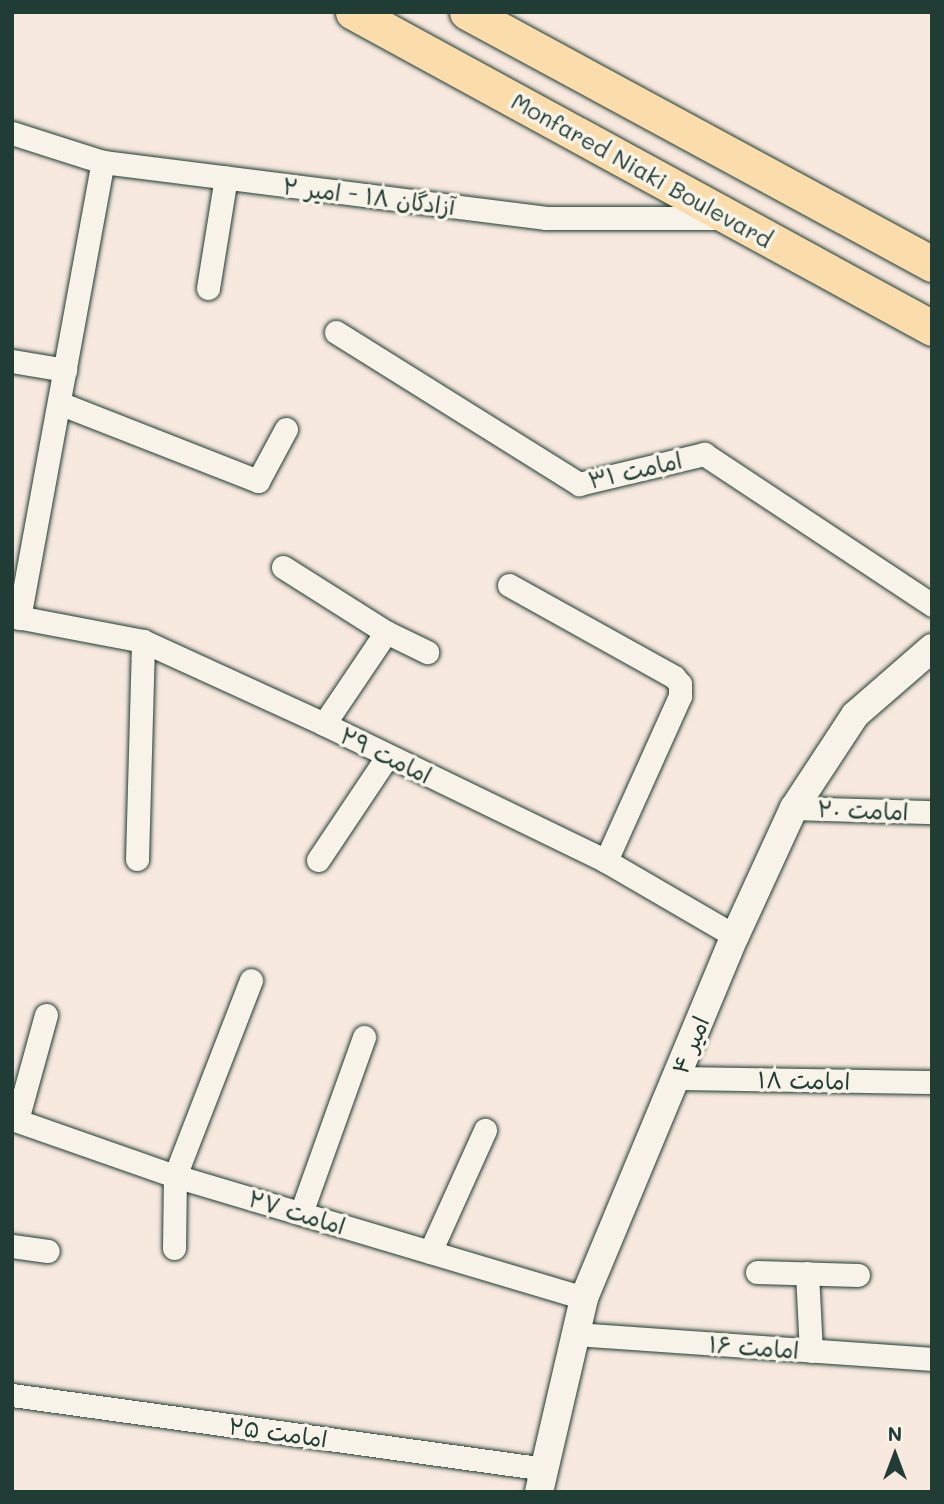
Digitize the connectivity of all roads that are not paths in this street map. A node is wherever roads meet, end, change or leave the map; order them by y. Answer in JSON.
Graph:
{"nodes":[{"id":1,"x":353,"y":12,"type":"edge"},
{"id":2,"x":467,"y":12,"type":"edge"},
{"id":3,"x":12,"y":133,"type":"edge"},
{"id":4,"x":103,"y":162,"type":"junction"},
{"id":5,"x":226,"y":177,"type":"junction"},
{"id":6,"x":732,"y":218,"type":"junction"},
{"id":7,"x":932,"y":264,"type":"edge"},
{"id":8,"x":208,"y":288,"type":"dead end"},
{"id":9,"x":932,"y":328,"type":"edge"},
{"id":10,"x":336,"y":332,"type":"dead end"},
{"id":11,"x":12,"y":360,"type":"edge"},
{"id":12,"x":65,"y":370,"type":"junction"},
{"id":13,"x":59,"y":403,"type":"junction"},
{"id":14,"x":286,"y":429,"type":"dead end"},
{"id":15,"x":283,"y":566,"type":"dead end"},
{"id":16,"x":509,"y":585,"type":"dead end"},
{"id":17,"x":932,"y":605,"type":"edge"},
{"id":18,"x":16,"y":617,"type":"edge"},
{"id":19,"x":386,"y":632,"type":"junction"},
{"id":20,"x":143,"y":641,"type":"junction"},
{"id":21,"x":932,"y":648,"type":"edge"},
{"id":22,"x":427,"y":652,"type":"dead end"},
{"id":23,"x":324,"y":724,"type":"junction"},
{"id":24,"x":387,"y":757,"type":"junction"},
{"id":25,"x":794,"y":808,"type":"junction"},
{"id":26,"x":932,"y":812,"type":"edge"},
{"id":27,"x":137,"y":859,"type":"dead end"},
{"id":28,"x":318,"y":860,"type":"dead end"},
{"id":29,"x":606,"y":861,"type":"junction"},
{"id":30,"x":735,"y":936,"type":"junction"},
{"id":31,"x":251,"y":980,"type":"dead end"},
{"id":32,"x":46,"y":1015,"type":"dead end"},
{"id":33,"x":364,"y":1037,"type":"dead end"},
{"id":34,"x":676,"y":1078,"type":"junction"},
{"id":35,"x":932,"y":1082,"type":"edge"},
{"id":36,"x":15,"y":1120,"type":"edge"},
{"id":37,"x":485,"y":1130,"type":"dead end"},
{"id":38,"x":175,"y":1176,"type":"junction"},
{"id":39,"x":301,"y":1213,"type":"junction"},
{"id":40,"x":12,"y":1246,"type":"edge"},
{"id":41,"x":174,"y":1248,"type":"dead end"},
{"id":42,"x":48,"y":1251,"type":"dead end"},
{"id":43,"x":430,"y":1252,"type":"junction"},
{"id":44,"x":757,"y":1272,"type":"dead end"},
{"id":45,"x":807,"y":1273,"type":"junction"},
{"id":46,"x":858,"y":1275,"type":"dead end"},
{"id":47,"x":584,"y":1298,"type":"junction"},
{"id":48,"x":576,"y":1334,"type":"junction"},
{"id":49,"x":811,"y":1351,"type":"junction"},
{"id":50,"x":932,"y":1359,"type":"edge"},
{"id":51,"x":12,"y":1395,"type":"edge"},
{"id":52,"x":542,"y":1480,"type":"edge"}],
"edges":[{"from":1,"to":6,"type":"main road","name":"Monfared Niaki Boulevard"},
{"from":2,"to":7,"type":"main road"},
{"from":3,"to":4,"type":"street","name":"آزادگان ۱۸ - امیر ۲"},
{"from":4,"to":5,"type":"street","name":"آزادگان ۱۸ - امیر ۲"},
{"from":4,"to":12,"type":"street"},
{"from":5,"to":6,"type":"street","name":"آزادگان ۱۸ - امیر ۲"},
{"from":5,"to":8,"type":"street"},
{"from":6,"to":9,"type":"main road","name":"Monfared Niaki Boulevard"},
{"from":10,"to":17,"type":"street","name":"امامت ۳۱"},
{"from":11,"to":12,"type":"street"},
{"from":12,"to":13,"type":"street"},
{"from":13,"to":14,"type":"street"},
{"from":13,"to":18,"type":"street"},
{"from":15,"to":19,"type":"street"},
{"from":16,"to":29,"type":"street"},
{"from":18,"to":20,"type":"street","name":"امامت ۲۹"},
{"from":19,"to":22,"type":"street"},
{"from":19,"to":23,"type":"street"},
{"from":20,"to":23,"type":"street","name":"امامت ۲۹"},
{"from":20,"to":27,"type":"street"},
{"from":21,"to":25,"type":"street","name":"امیر ۴"},
{"from":23,"to":24,"type":"street","name":"امامت ۲۹"},
{"from":24,"to":28,"type":"street"},
{"from":24,"to":29,"type":"street","name":"امامت ۲۹"},
{"from":25,"to":26,"type":"street","name":"امامت ۲۰"},
{"from":25,"to":30,"type":"street","name":"امیر ۴"},
{"from":29,"to":30,"type":"street","name":"امامت ۲۹"},
{"from":30,"to":34,"type":"street","name":"امیر ۴"},
{"from":31,"to":38,"type":"street"},
{"from":32,"to":36,"type":"street"},
{"from":33,"to":39,"type":"street"},
{"from":34,"to":35,"type":"street","name":"امامت ۱۸"},
{"from":34,"to":47,"type":"street","name":"امیر ۴"},
{"from":36,"to":38,"type":"street","name":"امامت ۲۷"},
{"from":37,"to":43,"type":"street"},
{"from":38,"to":39,"type":"street","name":"امامت ۲۷"},
{"from":38,"to":41,"type":"street"},
{"from":39,"to":43,"type":"street","name":"امامت ۲۷"},
{"from":40,"to":42,"type":"street"},
{"from":43,"to":47,"type":"street","name":"امامت ۲۷"},
{"from":44,"to":45,"type":"street"},
{"from":45,"to":46,"type":"street"},
{"from":45,"to":49,"type":"street"},
{"from":47,"to":48,"type":"street","name":"امیر ۴"},
{"from":48,"to":49,"type":"street","name":"امامت ۱۶"},
{"from":48,"to":52,"type":"street","name":"امیر ۴"},
{"from":49,"to":50,"type":"street","name":"امامت ۱۶"},
{"from":51,"to":52,"type":"street","name":"امامت ۲۵"}]}
